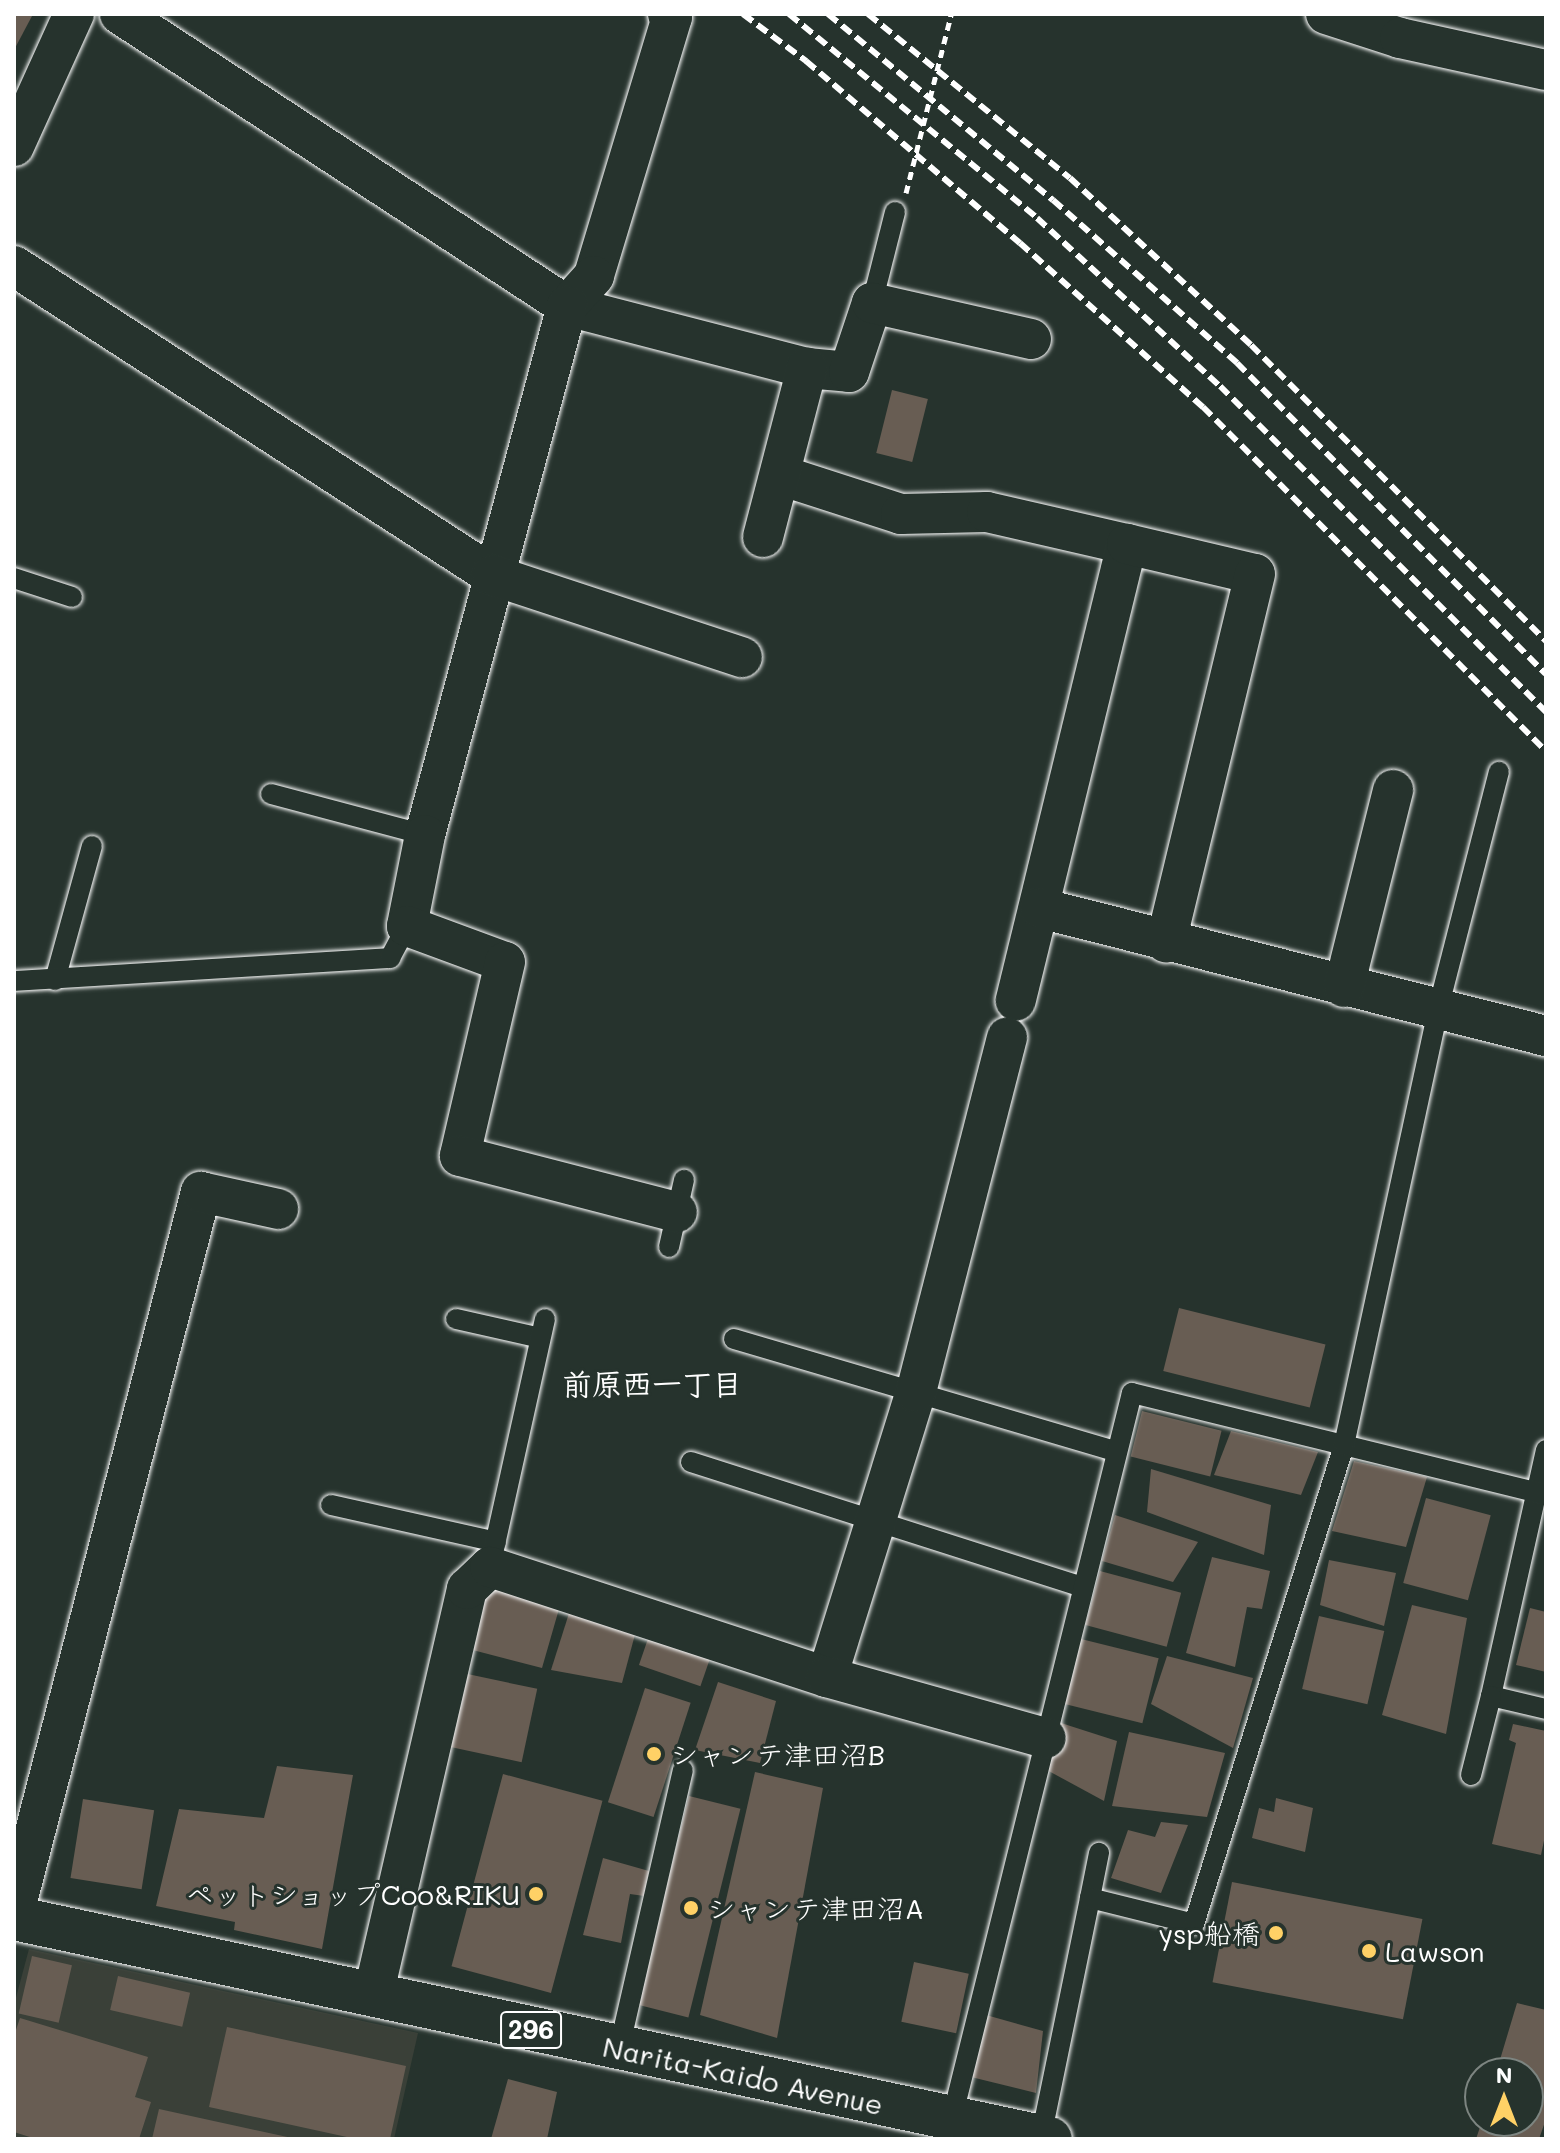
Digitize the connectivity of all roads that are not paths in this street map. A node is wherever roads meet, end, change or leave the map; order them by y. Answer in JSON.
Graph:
{"nodes":[{"id":1,"x":74,"y":14,"type":"edge"},
{"id":2,"x":120,"y":14,"type":"edge"},
{"id":3,"x":668,"y":14,"type":"edge"},
{"id":4,"x":1326,"y":14,"type":"edge"},
{"id":5,"x":1546,"y":70,"type":"edge"},
{"id":6,"x":14,"y":146,"type":"edge"},
{"id":7,"x":895,"y":212,"type":"dead end"},
{"id":8,"x":14,"y":266,"type":"edge"},
{"id":9,"x":872,"y":303,"type":"junction"},
{"id":10,"x":567,"y":306,"type":"junction"},
{"id":11,"x":1031,"y":339,"type":"dead end"},
{"id":12,"x":807,"y":368,"type":"junction"},
{"id":13,"x":780,"y":475,"type":"junction"},
{"id":14,"x":763,"y":537,"type":"dead end"},
{"id":15,"x":1127,"y":544,"type":"junction"},
{"id":16,"x":492,"y":575,"type":"junction"},
{"id":17,"x":14,"y":578,"type":"edge"},
{"id":18,"x":72,"y":597,"type":"dead end"},
{"id":19,"x":742,"y":657,"type":"dead end"},
{"id":20,"x":1499,"y":772,"type":"dead end"},
{"id":21,"x":1393,"y":790,"type":"dead end"},
{"id":22,"x":271,"y":794,"type":"dead end"},
{"id":23,"x":425,"y":835,"type":"junction"},
{"id":24,"x":92,"y":846,"type":"dead end"},
{"id":25,"x":1040,"y":908,"type":"junction"},
{"id":26,"x":407,"y":926,"type":"junction"},
{"id":27,"x":1166,"y":942,"type":"junction"},
{"id":28,"x":55,"y":980,"type":"junction"},
{"id":29,"x":14,"y":981,"type":"edge"},
{"id":30,"x":1344,"y":987,"type":"junction"},
{"id":31,"x":1438,"y":1009,"type":"junction"},
{"id":32,"x":1546,"y":1036,"type":"edge"},
{"id":33,"x":278,"y":1209,"type":"dead end"},
{"id":34,"x":677,"y":1213,"type":"dead end"},
{"id":35,"x":456,"y":1319,"type":"dead end"},
{"id":36,"x":734,"y":1339,"type":"dead end"},
{"id":37,"x":916,"y":1392,"type":"junction"},
{"id":38,"x":1344,"y":1445,"type":"junction"},
{"id":39,"x":1546,"y":1450,"type":"edge"},
{"id":40,"x":1117,"y":1452,"type":"junction"},
{"id":41,"x":691,"y":1462,"type":"dead end"},
{"id":42,"x":1541,"y":1494,"type":"edge"},
{"id":43,"x":331,"y":1505,"type":"dead end"},
{"id":44,"x":876,"y":1520,"type":"junction"},
{"id":45,"x":493,"y":1555,"type":"junction"},
{"id":46,"x":1083,"y":1587,"type":"junction"},
{"id":47,"x":827,"y":1677,"type":"junction"},
{"id":48,"x":1491,"y":1696,"type":"junction"},
{"id":49,"x":1546,"y":1709,"type":"edge"},
{"id":50,"x":1046,"y":1738,"type":"junction"},
{"id":51,"x":683,"y":1770,"type":"dead end"},
{"id":52,"x":1471,"y":1775,"type":"dead end"},
{"id":53,"x":1099,"y":1853,"type":"dead end"},
{"id":54,"x":1090,"y":1898,"type":"junction"},
{"id":55,"x":14,"y":1915,"type":"edge"},
{"id":56,"x":373,"y":1996,"type":"junction"},
{"id":57,"x":619,"y":2049,"type":"junction"},
{"id":58,"x":952,"y":2118,"type":"junction"},
{"id":59,"x":1045,"y":2138,"type":"edge"}],
"edges":[{"from":1,"to":6,"type":"street"},
{"from":2,"to":10,"type":"street"},
{"from":3,"to":10,"type":"street"},
{"from":4,"to":5,"type":"street"},
{"from":7,"to":9,"type":"lane"},
{"from":8,"to":16,"type":"street"},
{"from":9,"to":11,"type":"street"},
{"from":9,"to":12,"type":"street"},
{"from":10,"to":12,"type":"street"},
{"from":10,"to":16,"type":"street"},
{"from":12,"to":13,"type":"street"},
{"from":13,"to":14,"type":"street"},
{"from":13,"to":15,"type":"street"},
{"from":15,"to":25,"type":"street"},
{"from":15,"to":27,"type":"street"},
{"from":16,"to":19,"type":"street"},
{"from":16,"to":23,"type":"street"},
{"from":17,"to":18,"type":"lane"},
{"from":20,"to":31,"type":"lane"},
{"from":21,"to":30,"type":"street"},
{"from":22,"to":23,"type":"lane"},
{"from":23,"to":26,"type":"street"},
{"from":24,"to":28,"type":"lane"},
{"from":25,"to":27,"type":"street"},
{"from":25,"to":37,"type":"street"},
{"from":26,"to":28,"type":"lane"},
{"from":26,"to":34,"type":"street"},
{"from":27,"to":30,"type":"street"},
{"from":28,"to":29,"type":"lane"},
{"from":30,"to":31,"type":"street"},
{"from":31,"to":32,"type":"street"},
{"from":31,"to":38,"type":"lane"},
{"from":33,"to":55,"type":"street"},
{"from":35,"to":45,"type":"lane"},
{"from":36,"to":37,"type":"lane"},
{"from":37,"to":40,"type":"lane"},
{"from":37,"to":44,"type":"street"},
{"from":38,"to":40,"type":"lane"},
{"from":38,"to":42,"type":"lane"},
{"from":38,"to":54,"type":"lane"},
{"from":39,"to":42,"type":"lane"},
{"from":40,"to":46,"type":"lane"},
{"from":41,"to":44,"type":"lane"},
{"from":42,"to":48,"type":"lane"},
{"from":43,"to":45,"type":"lane"},
{"from":44,"to":46,"type":"lane"},
{"from":44,"to":47,"type":"street"},
{"from":45,"to":47,"type":"street"},
{"from":45,"to":56,"type":"street"},
{"from":46,"to":50,"type":"lane"},
{"from":47,"to":50,"type":"street"},
{"from":48,"to":49,"type":"lane"},
{"from":48,"to":52,"type":"lane"},
{"from":50,"to":58,"type":"lane"},
{"from":51,"to":57,"type":"lane"},
{"from":53,"to":54,"type":"lane"},
{"from":54,"to":59,"type":"lane"},
{"from":55,"to":56,"type":"highway","name":"Narita-Kaido Avenue","number":"296"},
{"from":56,"to":57,"type":"highway","name":"Narita-Kaido Avenue","number":"296"},
{"from":57,"to":58,"type":"highway","name":"Narita-Kaido Avenue","number":"296"},
{"from":58,"to":59,"type":"highway","name":"Narita-Kaido Avenue","number":"296"}]}
